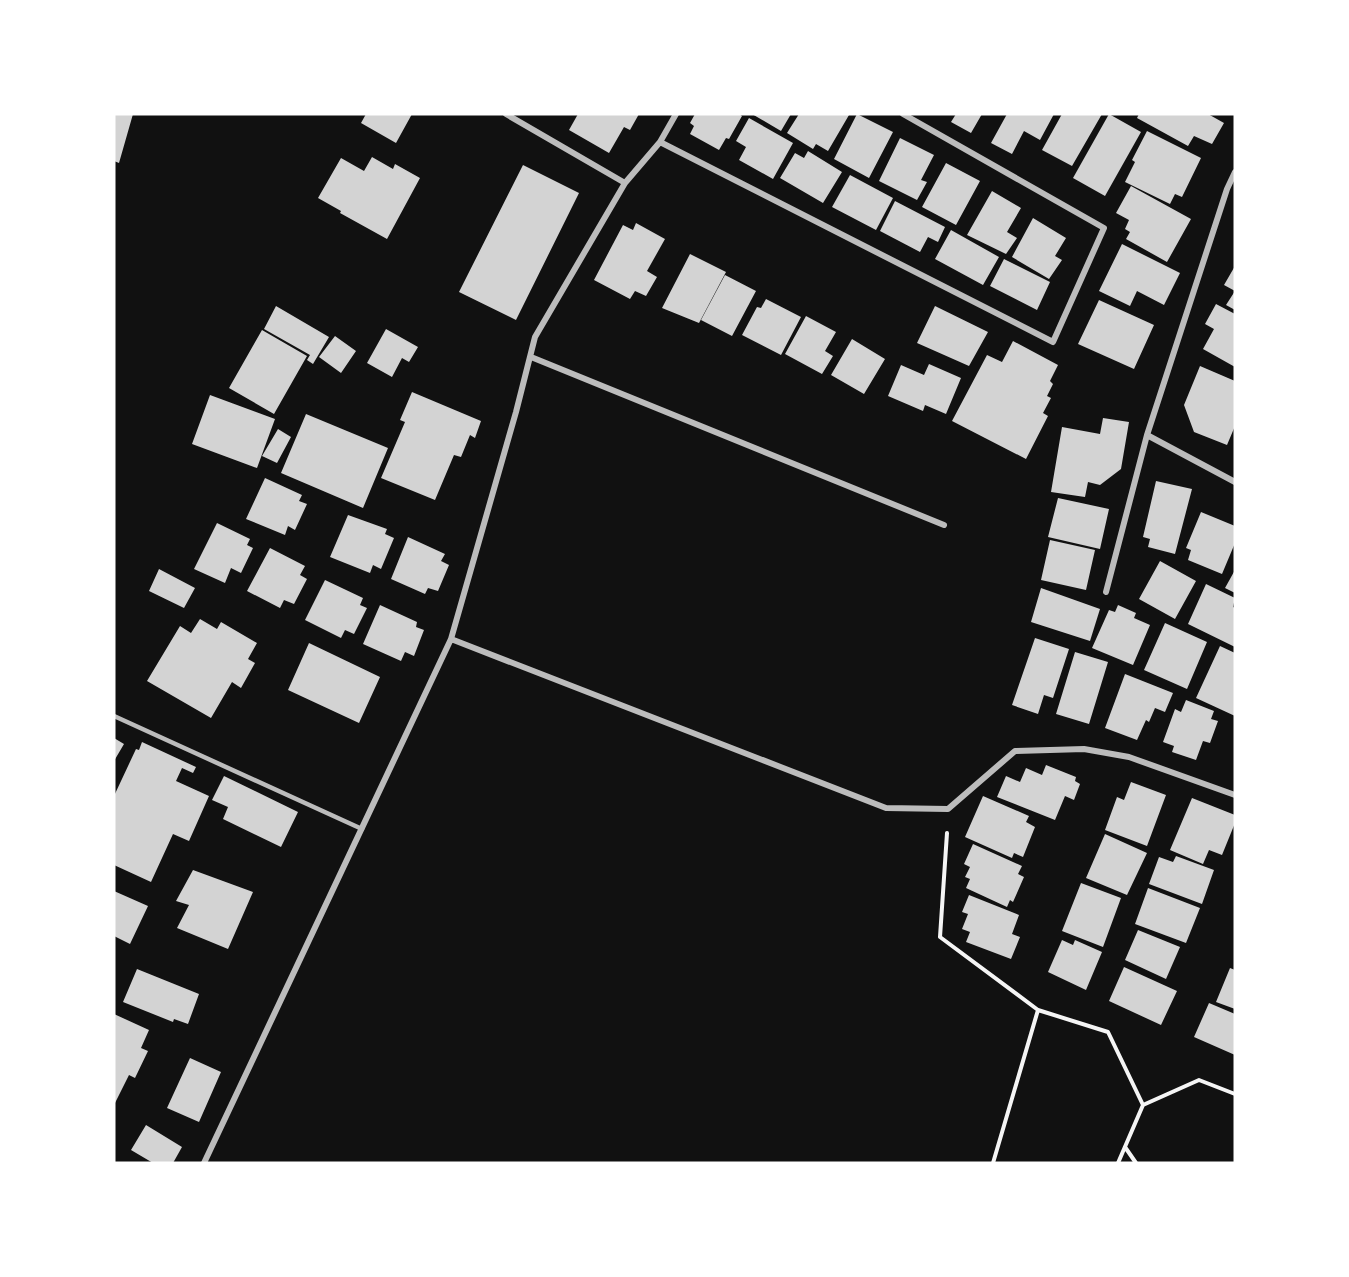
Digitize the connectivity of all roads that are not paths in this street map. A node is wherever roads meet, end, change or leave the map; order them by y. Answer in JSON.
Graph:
{"nodes":[{"id":1,"x":506,"y":114,"type":"edge"},
{"id":2,"x":676,"y":114,"type":"edge"},
{"id":3,"x":903,"y":114,"type":"edge"},
{"id":4,"x":660,"y":142,"type":"junction"},
{"id":5,"x":1235,"y":172,"type":"edge"},
{"id":6,"x":625,"y":183,"type":"junction"},
{"id":7,"x":531,"y":357,"type":"junction"},
{"id":8,"x":1147,"y":435,"type":"junction"},
{"id":9,"x":1235,"y":482,"type":"edge"},
{"id":10,"x":944,"y":525,"type":"dead end"},
{"id":11,"x":1106,"y":592,"type":"dead end"},
{"id":12,"x":451,"y":639,"type":"junction"},
{"id":13,"x":114,"y":716,"type":"edge"},
{"id":14,"x":1235,"y":795,"type":"edge"},
{"id":15,"x":362,"y":829,"type":"junction"},
{"id":16,"x":204,"y":1163,"type":"edge"}],
"edges":[{"from":1,"to":6,"type":"street"},
{"from":2,"to":4,"type":"street"},
{"from":3,"to":4,"type":"street"},
{"from":4,"to":6,"type":"street"},
{"from":5,"to":8,"type":"street"},
{"from":6,"to":7,"type":"street"},
{"from":7,"to":10,"type":"street"},
{"from":7,"to":12,"type":"street"},
{"from":8,"to":9,"type":"street"},
{"from":8,"to":11,"type":"street"},
{"from":12,"to":14,"type":"street"},
{"from":12,"to":15,"type":"street"},
{"from":13,"to":15,"type":"lane"},
{"from":15,"to":16,"type":"street"}]}
